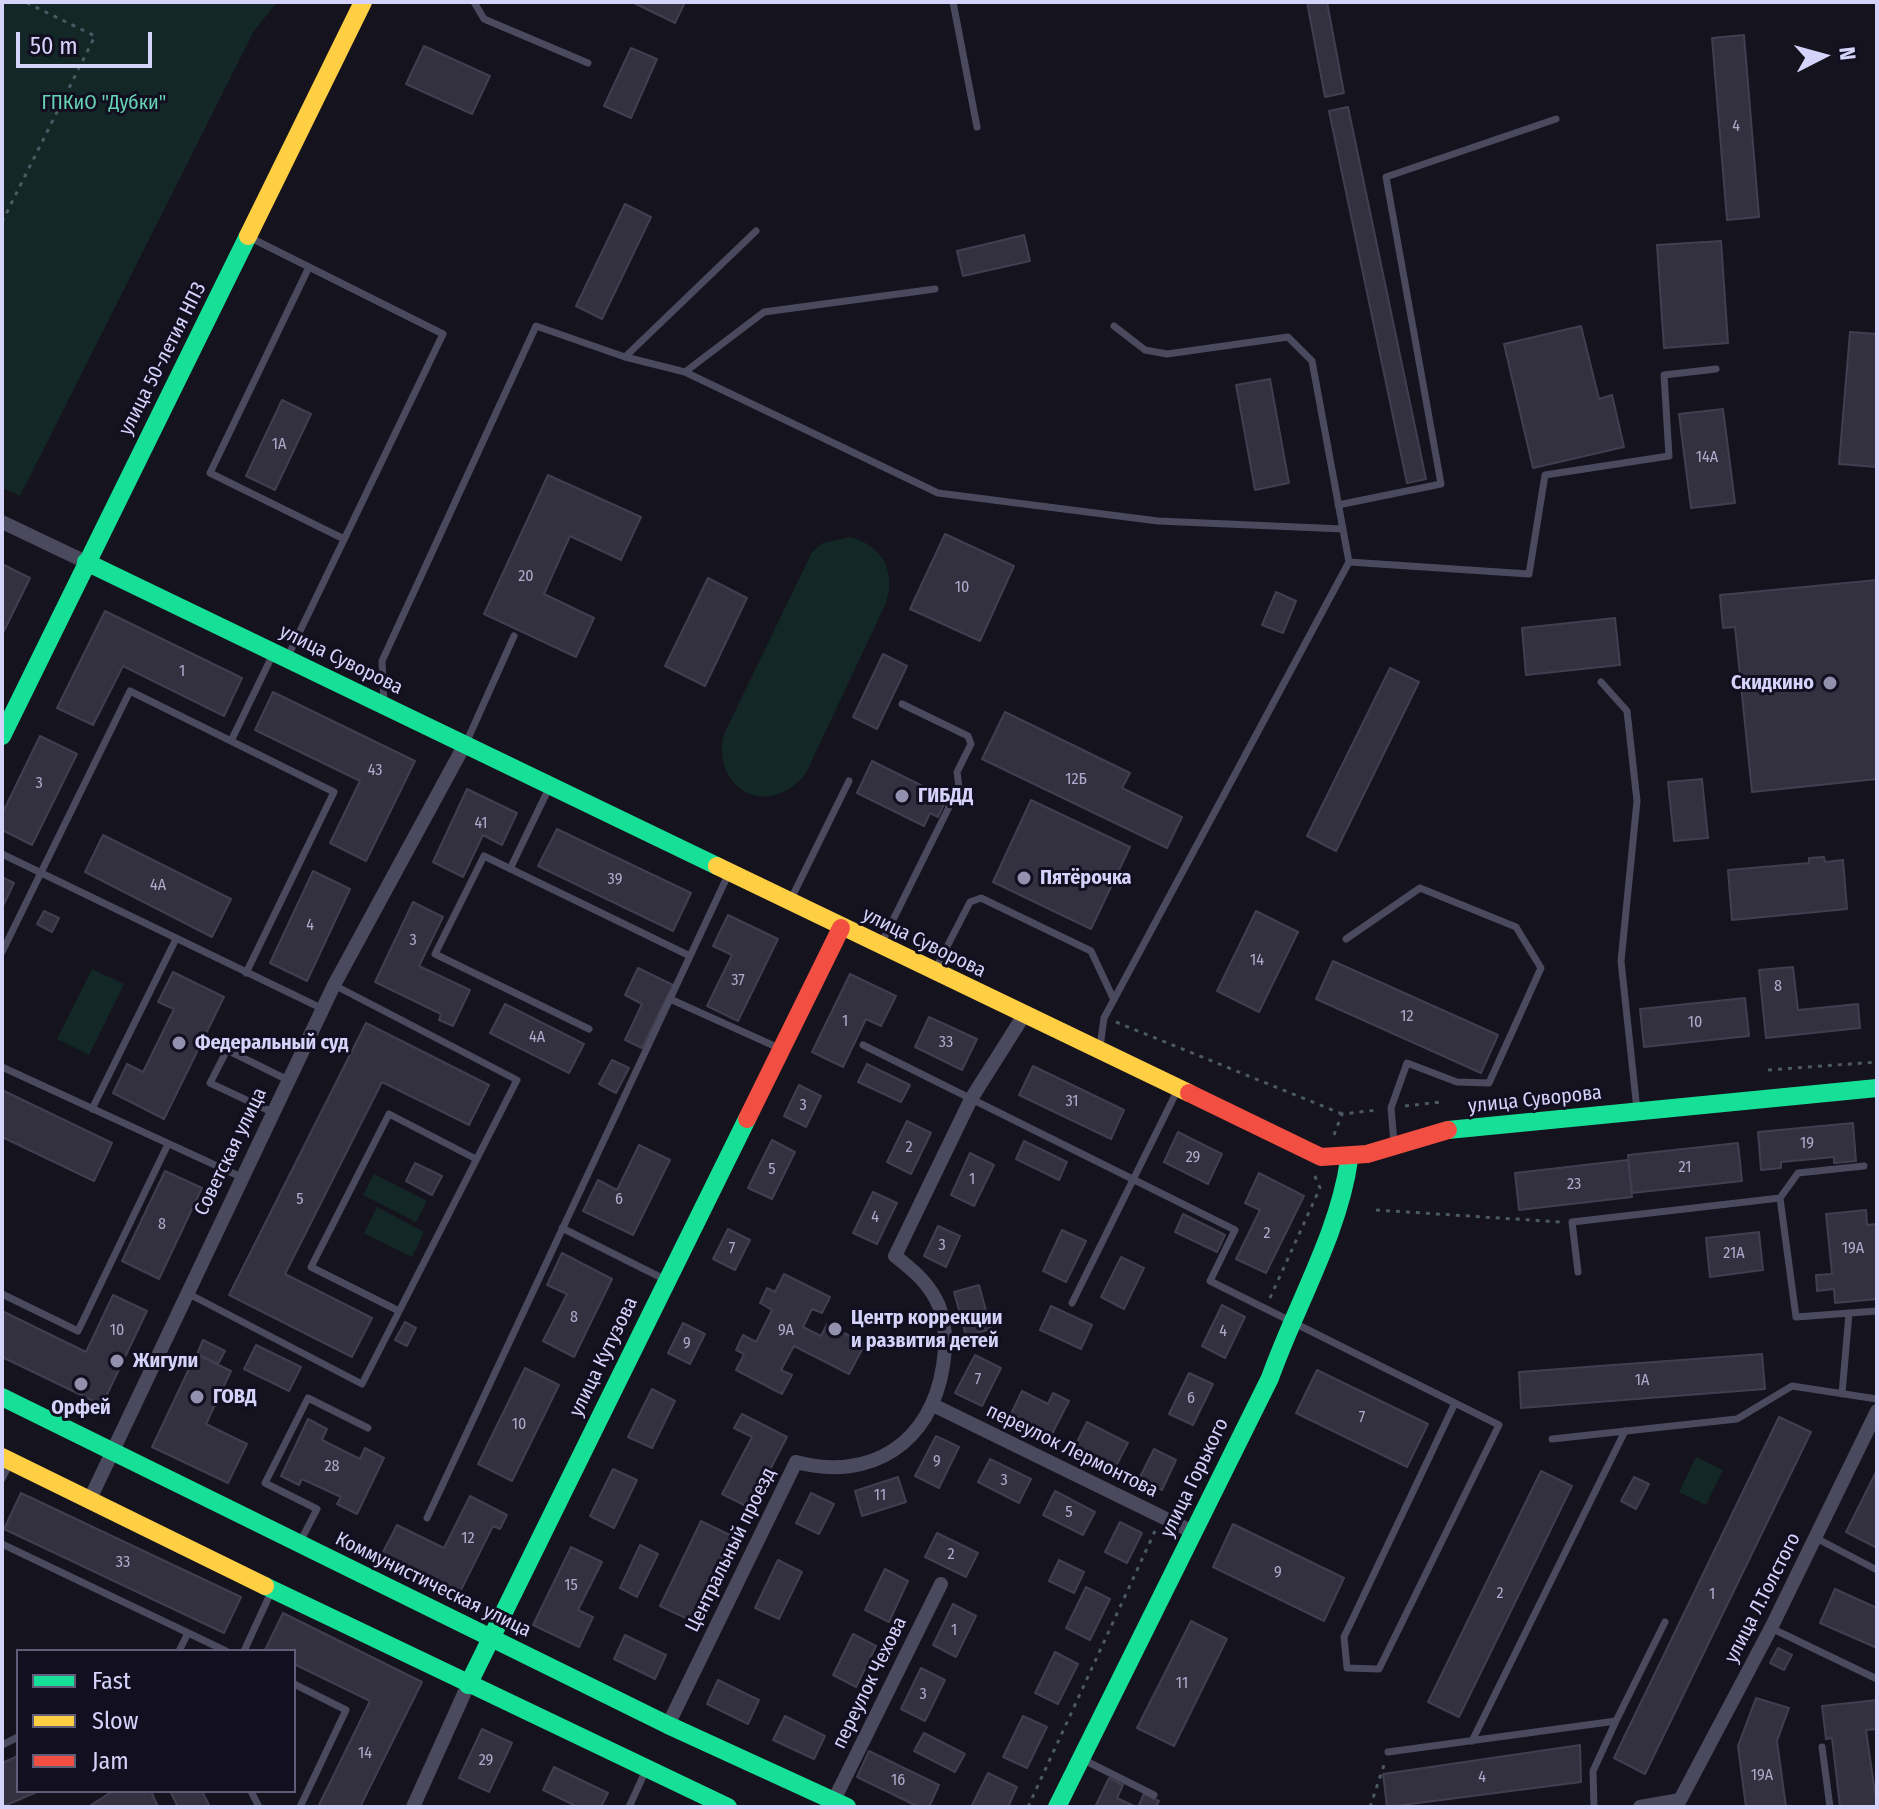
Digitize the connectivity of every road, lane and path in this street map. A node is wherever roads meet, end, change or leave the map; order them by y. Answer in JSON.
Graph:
{"nodes":[{"id":1,"x":25,"y":2,"type":"edge"},
{"id":2,"x":363,"y":2,"type":"edge"},
{"id":3,"x":474,"y":2,"type":"edge"},
{"id":4,"x":953,"y":2,"type":"edge"},
{"id":5,"x":588,"y":63,"type":"dead end"},
{"id":6,"x":1556,"y":119,"type":"dead end"},
{"id":7,"x":977,"y":127,"type":"dead end"},
{"id":8,"x":2,"y":222,"type":"edge"},
{"id":9,"x":756,"y":231,"type":"dead end"},
{"id":10,"x":249,"y":237,"type":"junction"},
{"id":11,"x":309,"y":267,"type":"junction"},
{"id":12,"x":935,"y":289,"type":"dead end"},
{"id":13,"x":1114,"y":326,"type":"dead end"},
{"id":14,"x":625,"y":357,"type":"junction"},
{"id":15,"x":1716,"y":369,"type":"dead end"},
{"id":16,"x":685,"y":372,"type":"junction"},
{"id":17,"x":1338,"y":505,"type":"junction"},
{"id":18,"x":2,"y":522,"type":"edge"},
{"id":19,"x":1343,"y":529,"type":"junction"},
{"id":20,"x":344,"y":539,"type":"junction"},
{"id":21,"x":86,"y":562,"type":"junction"},
{"id":22,"x":1349,"y":562,"type":"junction"},
{"id":23,"x":514,"y":636,"type":"dead end"},
{"id":24,"x":280,"y":655,"type":"junction"},
{"id":25,"x":1601,"y":682,"type":"dead end"},
{"id":26,"x":902,"y":704,"type":"dead end"},
{"id":27,"x":385,"y":705,"type":"junction"},
{"id":28,"x":2,"y":736,"type":"edge"},
{"id":29,"x":231,"y":741,"type":"junction"},
{"id":30,"x":465,"y":744,"type":"junction"},
{"id":31,"x":849,"y":781,"type":"dead end"},
{"id":32,"x":550,"y":785,"type":"junction"},
{"id":33,"x":2,"y":854,"type":"edge"},
{"id":34,"x":510,"y":869,"type":"junction"},
{"id":35,"x":41,"y":872,"type":"junction"},
{"id":36,"x":729,"y":873,"type":"junction"},
{"id":37,"x":789,"y":903,"type":"junction"},
{"id":38,"x":841,"y":928,"type":"junction"},
{"id":39,"x":176,"y":939,"type":"junction"},
{"id":40,"x":1346,"y":939,"type":"dead end"},
{"id":41,"x":880,"y":947,"type":"junction"},
{"id":42,"x":2,"y":952,"type":"edge"},
{"id":43,"x":690,"y":956,"type":"junction"},
{"id":44,"x":246,"y":973,"type":"junction"},
{"id":45,"x":934,"y":973,"type":"junction"},
{"id":46,"x":334,"y":985,"type":"junction"},
{"id":47,"x":670,"y":999,"type":"junction"},
{"id":48,"x":1114,"y":1000,"type":"junction"},
{"id":49,"x":323,"y":1009,"type":"junction"},
{"id":50,"x":1024,"y":1015,"type":"junction"},
{"id":51,"x":1104,"y":1018,"type":"junction"},
{"id":52,"x":589,"y":1029,"type":"dead end"},
{"id":53,"x":863,"y":1045,"type":"dead end"},
{"id":54,"x":781,"y":1050,"type":"junction"},
{"id":55,"x":1099,"y":1052,"type":"junction"},
{"id":56,"x":1877,"y":1062,"type":"edge"},
{"id":57,"x":2,"y":1067,"type":"edge"},
{"id":58,"x":1768,"y":1070,"type":"dead end"},
{"id":59,"x":288,"y":1080,"type":"junction"},
{"id":60,"x":1877,"y":1088,"type":"edge"},
{"id":61,"x":1177,"y":1091,"type":"junction"},
{"id":62,"x":971,"y":1099,"type":"junction"},
{"id":63,"x":92,"y":1109,"type":"junction"},
{"id":64,"x":272,"y":1112,"type":"junction"},
{"id":65,"x":1637,"y":1112,"type":"junction"},
{"id":66,"x":1342,"y":1114,"type":"dead end"},
{"id":67,"x":1394,"y":1143,"type":"junction"},
{"id":68,"x":168,"y":1144,"type":"junction"},
{"id":69,"x":476,"y":1159,"type":"junction"},
{"id":70,"x":1349,"y":1160,"type":"junction"},
{"id":71,"x":1864,"y":1166,"type":"dead end"},
{"id":72,"x":1314,"y":1173,"type":"dead end"},
{"id":73,"x":241,"y":1177,"type":"junction"},
{"id":74,"x":1133,"y":1179,"type":"junction"},
{"id":75,"x":1780,"y":1198,"type":"junction"},
{"id":76,"x":1376,"y":1210,"type":"dead end"},
{"id":77,"x":1572,"y":1222,"type":"junction"},
{"id":78,"x":562,"y":1228,"type":"junction"},
{"id":79,"x":1578,"y":1272,"type":"dead end"},
{"id":80,"x":666,"y":1281,"type":"junction"},
{"id":81,"x":187,"y":1293,"type":"junction"},
{"id":82,"x":2,"y":1294,"type":"edge"},
{"id":83,"x":1072,"y":1303,"type":"dead end"},
{"id":84,"x":1265,"y":1308,"type":"junction"},
{"id":85,"x":399,"y":1311,"type":"junction"},
{"id":86,"x":1877,"y":1311,"type":"edge"},
{"id":87,"x":1849,"y":1313,"type":"junction"},
{"id":88,"x":1290,"y":1321,"type":"junction"},
{"id":89,"x":1842,"y":1394,"type":"junction"},
{"id":90,"x":2,"y":1397,"type":"edge"},
{"id":91,"x":1877,"y":1399,"type":"edge"},
{"id":92,"x":1455,"y":1403,"type":"junction"},
{"id":93,"x":933,"y":1405,"type":"junction"},
{"id":94,"x":1877,"y":1411,"type":"edge"},
{"id":95,"x":368,"y":1428,"type":"dead end"},
{"id":96,"x":1625,"y":1431,"type":"junction"},
{"id":97,"x":1552,"y":1439,"type":"dead end"},
{"id":98,"x":114,"y":1451,"type":"junction"},
{"id":99,"x":6,"y":1459,"type":"edge"},
{"id":100,"x":2,"y":1479,"type":"edge"},
{"id":101,"x":90,"y":1499,"type":"junction"},
{"id":102,"x":1162,"y":1517,"type":"junction"},
{"id":103,"x":427,"y":1518,"type":"dead end"},
{"id":104,"x":1193,"y":1532,"type":"junction"},
{"id":105,"x":1816,"y":1538,"type":"junction"},
{"id":106,"x":2,"y":1544,"type":"edge"},
{"id":107,"x":299,"y":1544,"type":"junction"},
{"id":108,"x":1877,"y":1570,"type":"edge"},
{"id":109,"x":941,"y":1584,"type":"dead end"},
{"id":110,"x":273,"y":1588,"type":"junction"},
{"id":111,"x":1665,"y":1622,"type":"dead end"},
{"id":112,"x":1771,"y":1628,"type":"junction"},
{"id":113,"x":188,"y":1633,"type":"junction"},
{"id":114,"x":490,"y":1638,"type":"junction"},
{"id":115,"x":180,"y":1649,"type":"edge"},
{"id":116,"x":222,"y":1649,"type":"edge"},
{"id":117,"x":245,"y":1649,"type":"edge"},
{"id":118,"x":1877,"y":1679,"type":"edge"},
{"id":119,"x":296,"y":1685,"type":"edge"},
{"id":120,"x":468,"y":1685,"type":"junction"},
{"id":121,"x":1616,"y":1721,"type":"junction"},
{"id":122,"x":668,"y":1725,"type":"junction"},
{"id":123,"x":1472,"y":1741,"type":"junction"},
{"id":124,"x":1822,"y":1747,"type":"dead end"},
{"id":125,"x":1388,"y":1752,"type":"joint"},
{"id":126,"x":1081,"y":1759,"type":"junction"},
{"id":127,"x":647,"y":1768,"type":"junction"},
{"id":128,"x":1154,"y":1795,"type":"dead end"},
{"id":129,"x":1682,"y":1803,"type":"edge"},
{"id":130,"x":841,"y":1804,"type":"edge"},
{"id":131,"x":300,"y":1807,"type":"edge"},
{"id":132,"x":413,"y":1807,"type":"edge"},
{"id":133,"x":629,"y":1807,"type":"edge"},
{"id":134,"x":728,"y":1807,"type":"edge"},
{"id":135,"x":1028,"y":1807,"type":"edge"},
{"id":136,"x":1057,"y":1807,"type":"edge"},
{"id":137,"x":1370,"y":1807,"type":"edge"},
{"id":138,"x":1594,"y":1807,"type":"edge"},
{"id":139,"x":1640,"y":1807,"type":"edge"},
{"id":140,"x":1830,"y":1807,"type":"edge"}],
"edges":[{"from":1,"to":8,"type":"path"},
{"from":2,"to":10,"type":"main road","name":"улица 50-летия НПЗ"},
{"from":3,"to":5,"type":"lane"},
{"from":4,"to":7,"type":"lane"},
{"from":6,"to":17,"type":"lane"},
{"from":9,"to":14,"type":"lane"},
{"from":10,"to":11,"type":"lane"},
{"from":10,"to":21,"type":"main road","name":"улица 50-летия НПЗ"},
{"from":11,"to":20,"type":"lane"},
{"from":11,"to":20,"type":"lane"},
{"from":12,"to":16,"type":"lane"},
{"from":13,"to":17,"type":"lane"},
{"from":14,"to":16,"type":"lane"},
{"from":14,"to":27,"type":"lane"},
{"from":15,"to":22,"type":"lane"},
{"from":16,"to":19,"type":"lane"},
{"from":17,"to":19,"type":"lane"},
{"from":18,"to":21,"type":"street","name":"улица Суворова"},
{"from":19,"to":22,"type":"lane"},
{"from":20,"to":24,"type":"lane"},
{"from":21,"to":24,"type":"main road","name":"улица Суворова"},
{"from":21,"to":28,"type":"main road","name":"улица 50-летия НПЗ"},
{"from":22,"to":48,"type":"lane"},
{"from":23,"to":30,"type":"lane"},
{"from":24,"to":27,"type":"main road","name":"улица Суворова"},
{"from":24,"to":29,"type":"lane"},
{"from":25,"to":65,"type":"lane"},
{"from":26,"to":41,"type":"lane"},
{"from":27,"to":30,"type":"main road","name":"улица Суворова"},
{"from":29,"to":35,"type":"lane"},
{"from":29,"to":44,"type":"lane"},
{"from":30,"to":32,"type":"main road","name":"улица Суворова"},
{"from":30,"to":46,"type":"street","name":"Советская улица"},
{"from":31,"to":37,"type":"lane"},
{"from":32,"to":34,"type":"lane"},
{"from":32,"to":36,"type":"main road","name":"улица Суворова"},
{"from":33,"to":35,"type":"lane"},
{"from":34,"to":43,"type":"lane"},
{"from":34,"to":52,"type":"lane"},
{"from":35,"to":39,"type":"lane"},
{"from":35,"to":42,"type":"lane"},
{"from":36,"to":37,"type":"main road","name":"улица Суворова"},
{"from":36,"to":43,"type":"lane"},
{"from":37,"to":38,"type":"main road","name":"улица Суворова"},
{"from":38,"to":41,"type":"main road","name":"улица Суворова"},
{"from":38,"to":54,"type":"main road","name":"улица Кутузова"},
{"from":39,"to":44,"type":"lane"},
{"from":39,"to":63,"type":"lane"},
{"from":40,"to":67,"type":"lane"},
{"from":41,"to":45,"type":"main road","name":"улица Суворова"},
{"from":43,"to":47,"type":"lane"},
{"from":44,"to":49,"type":"lane"},
{"from":45,"to":48,"type":"lane"},
{"from":45,"to":50,"type":"main road","name":"улица Суворова"},
{"from":46,"to":49,"type":"street","name":"Советская улица"},
{"from":46,"to":69,"type":"lane"},
{"from":47,"to":54,"type":"lane"},
{"from":47,"to":78,"type":"lane"},
{"from":48,"to":51,"type":"lane"},
{"from":49,"to":59,"type":"street","name":"Советская улица"},
{"from":50,"to":55,"type":"main road","name":"улица Суворова"},
{"from":50,"to":62,"type":"street","name":"Центральный проезд"},
{"from":51,"to":55,"type":"lane"},
{"from":51,"to":66,"type":"path"},
{"from":53,"to":62,"type":"lane"},
{"from":54,"to":80,"type":"main road","name":"улица Кутузова"},
{"from":55,"to":61,"type":"main road","name":"улица Суворова"},
{"from":56,"to":58,"type":"path"},
{"from":57,"to":63,"type":"lane"},
{"from":59,"to":64,"type":"street","name":"Советская улица"},
{"from":59,"to":64,"type":"lane"},
{"from":60,"to":65,"type":"main road","name":"улица Суворова"},
{"from":61,"to":70,"type":"main road","name":"улица Суворова"},
{"from":61,"to":74,"type":"lane"},
{"from":62,"to":74,"type":"lane"},
{"from":62,"to":93,"type":"street","name":"Центральный проезд"},
{"from":63,"to":68,"type":"lane"},
{"from":64,"to":73,"type":"street","name":"Советская улица"},
{"from":65,"to":67,"type":"main road","name":"улица Суворова"},
{"from":67,"to":70,"type":"main road","name":"улица Суворова"},
{"from":68,"to":73,"type":"lane"},
{"from":68,"to":82,"type":"lane"},
{"from":69,"to":85,"type":"lane"},
{"from":69,"to":85,"type":"lane"},
{"from":70,"to":88,"type":"main road","name":"улица Горького"},
{"from":71,"to":75,"type":"lane"},
{"from":72,"to":84,"type":"path"},
{"from":73,"to":81,"type":"street","name":"Советская улица"},
{"from":74,"to":83,"type":"lane"},
{"from":74,"to":84,"type":"lane"},
{"from":75,"to":77,"type":"lane"},
{"from":75,"to":87,"type":"lane"},
{"from":76,"to":77,"type":"path"},
{"from":77,"to":79,"type":"lane"},
{"from":78,"to":80,"type":"lane"},
{"from":78,"to":103,"type":"lane"},
{"from":80,"to":114,"type":"main road","name":"улица Кутузова"},
{"from":81,"to":85,"type":"lane"},
{"from":81,"to":98,"type":"street","name":"Советская улица"},
{"from":84,"to":88,"type":"lane"},
{"from":86,"to":87,"type":"lane"},
{"from":87,"to":89,"type":"lane"},
{"from":88,"to":92,"type":"lane"},
{"from":88,"to":104,"type":"main road","name":"улица Горького"},
{"from":89,"to":91,"type":"lane"},
{"from":89,"to":96,"type":"lane"},
{"from":90,"to":98,"type":"main road","name":"Коммунистическая улица"},
{"from":92,"to":92,"type":"lane"},
{"from":93,"to":102,"type":"street","name":"переулок Лермонтова"},
{"from":93,"to":122,"type":"street","name":"Центральный проезд"},
{"from":94,"to":105,"type":"street","name":"улица Л.Толстого"},
{"from":95,"to":107,"type":"lane"},
{"from":96,"to":97,"type":"lane"},
{"from":96,"to":123,"type":"lane"},
{"from":98,"to":101,"type":"street","name":"Советская улица"},
{"from":98,"to":107,"type":"main road","name":"Коммунистическая улица"},
{"from":99,"to":100,"type":"lane"},
{"from":99,"to":101,"type":"main road"},
{"from":101,"to":110,"type":"main road"},
{"from":102,"to":104,"type":"street","name":"переулок Лермонтова"},
{"from":102,"to":135,"type":"path"},
{"from":104,"to":126,"type":"main road","name":"улица Горького"},
{"from":105,"to":108,"type":"lane"},
{"from":105,"to":112,"type":"street","name":"улица Л.Толстого"},
{"from":106,"to":113,"type":"lane"},
{"from":107,"to":114,"type":"main road","name":"Коммунистическая улица"},
{"from":109,"to":130,"type":"street","name":"переулок Чехова"},
{"from":110,"to":117,"type":"lane"},
{"from":110,"to":120,"type":"main road"},
{"from":111,"to":121,"type":"lane"},
{"from":112,"to":118,"type":"lane"},
{"from":112,"to":129,"type":"street","name":"улица Л.Толстого"},
{"from":113,"to":115,"type":"lane"},
{"from":113,"to":116,"type":"lane"},
{"from":114,"to":120,"type":"main road","name":"улица Кутузова"},
{"from":114,"to":122,"type":"main road","name":"Коммунистическая улица"},
{"from":119,"to":131,"type":"lane"},
{"from":120,"to":127,"type":"main road"},
{"from":120,"to":132,"type":"street","name":"улица Кутузова"},
{"from":121,"to":123,"type":"lane"},
{"from":121,"to":138,"type":"lane"},
{"from":122,"to":130,"type":"main road","name":"Коммунистическая улица"},
{"from":123,"to":125,"type":"lane"},
{"from":124,"to":140,"type":"lane"},
{"from":125,"to":137,"type":"path"},
{"from":126,"to":128,"type":"lane"},
{"from":126,"to":136,"type":"main road","name":"улица Горького"},
{"from":127,"to":133,"type":"lane"},
{"from":127,"to":134,"type":"main road"},
{"from":129,"to":139,"type":"street"}]}
